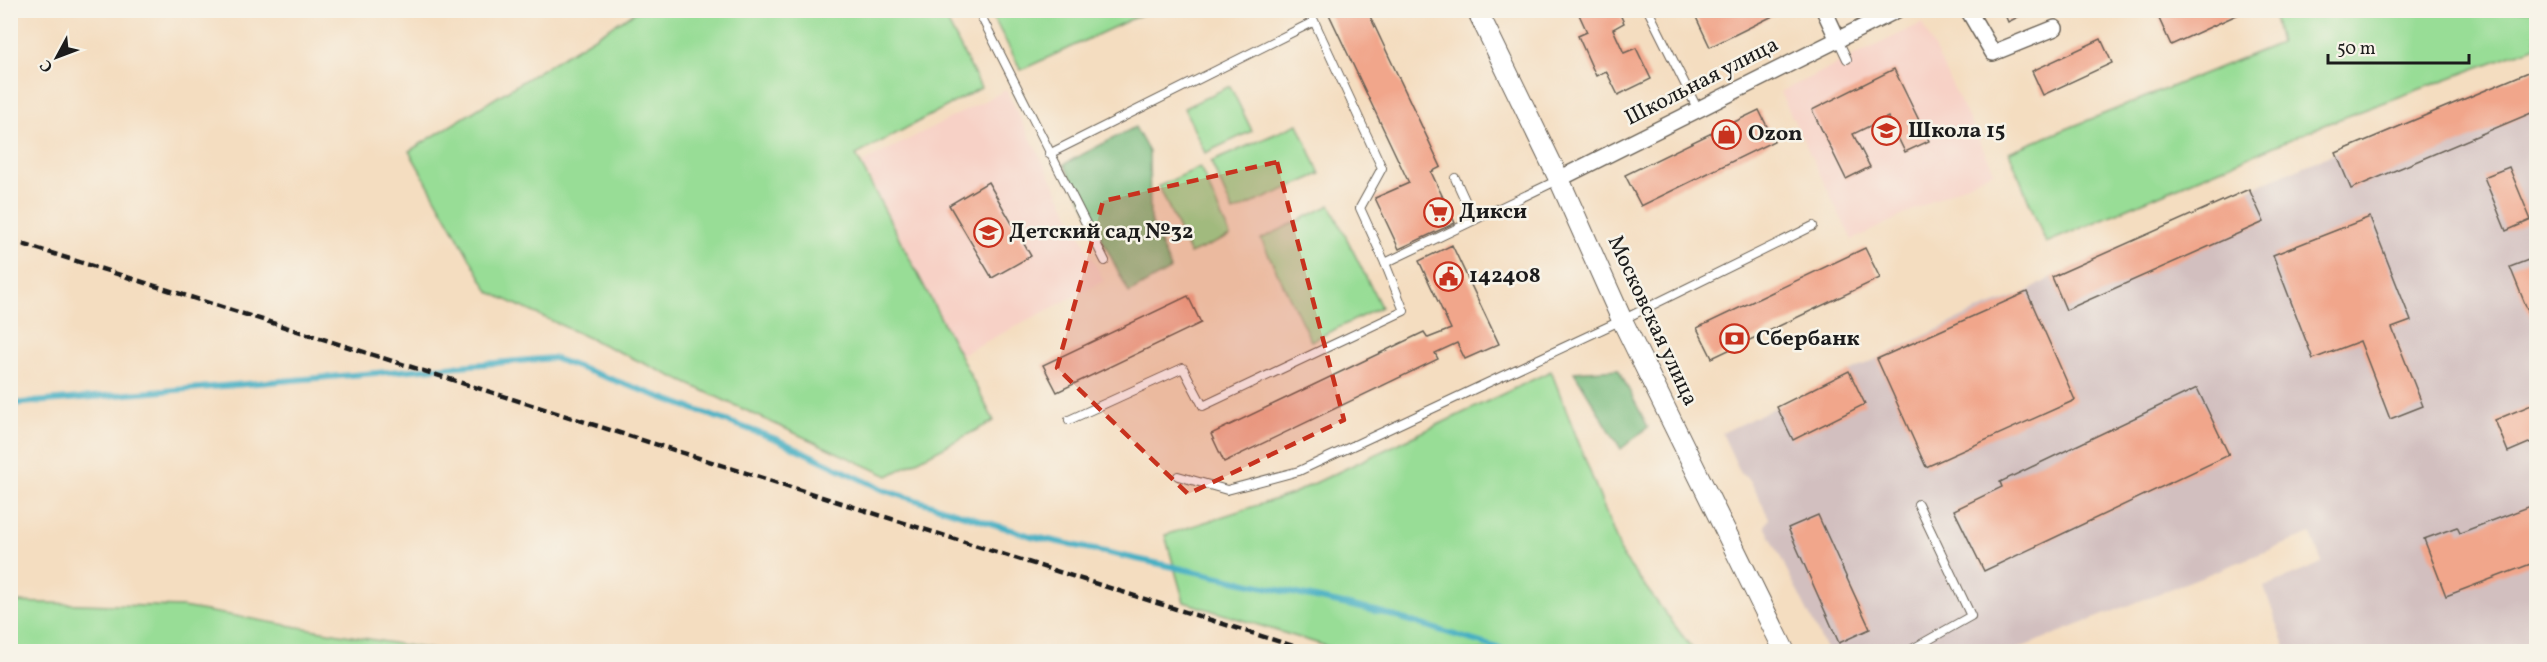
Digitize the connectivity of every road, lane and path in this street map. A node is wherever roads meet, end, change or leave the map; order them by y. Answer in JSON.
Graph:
{"nodes":[{"id":1,"x":978,"y":10,"type":"edge"},
{"id":2,"x":1309,"y":10,"type":"edge"},
{"id":3,"x":1648,"y":10,"type":"edge"},
{"id":4,"x":1824,"y":10,"type":"edge"},
{"id":5,"x":1897,"y":10,"type":"edge"},
{"id":6,"x":1968,"y":10,"type":"edge"},
{"id":7,"x":1481,"y":12,"type":"edge"},
{"id":8,"x":1313,"y":22,"type":"junction"},
{"id":9,"x":2055,"y":28,"type":"dead end"},
{"id":10,"x":1838,"y":40,"type":"junction"},
{"id":11,"x":1847,"y":59,"type":"dead end"},
{"id":12,"x":1698,"y":110,"type":"junction"},
{"id":13,"x":1049,"y":154,"type":"junction"},
{"id":14,"x":1455,"y":178,"type":"dead end"},
{"id":15,"x":1560,"y":179,"type":"junction"},
{"id":16,"x":1474,"y":220,"type":"junction"},
{"id":17,"x":1814,"y":226,"type":"dead end"},
{"id":18,"x":1105,"y":261,"type":"dead end"},
{"id":19,"x":1384,"y":263,"type":"junction"},
{"id":20,"x":1622,"y":320,"type":"junction"},
{"id":21,"x":1069,"y":420,"type":"dead end"},
{"id":22,"x":1178,"y":476,"type":"dead end"},
{"id":23,"x":1918,"y":504,"type":"dead end"},
{"id":24,"x":1785,"y":651,"type":"edge"},
{"id":25,"x":1907,"y":651,"type":"edge"}],
"edges":[{"from":1,"to":13,"type":"lane"},
{"from":2,"to":8,"type":"lane"},
{"from":3,"to":12,"type":"lane"},
{"from":4,"to":10,"type":"street"},
{"from":5,"to":10,"type":"street","name":"Школьная улица"},
{"from":6,"to":9,"type":"street"},
{"from":7,"to":15,"type":"street","name":"Московская улица"},
{"from":8,"to":13,"type":"lane"},
{"from":8,"to":19,"type":"lane"},
{"from":10,"to":11,"type":"lane"},
{"from":10,"to":12,"type":"street","name":"Школьная улица"},
{"from":12,"to":15,"type":"street","name":"Школьная улица"},
{"from":13,"to":18,"type":"lane"},
{"from":14,"to":16,"type":"lane"},
{"from":15,"to":16,"type":"lane"},
{"from":15,"to":20,"type":"street","name":"Московская улица"},
{"from":16,"to":19,"type":"lane"},
{"from":17,"to":20,"type":"lane"},
{"from":19,"to":21,"type":"lane"},
{"from":20,"to":22,"type":"lane"},
{"from":20,"to":24,"type":"street","name":"Московская улица"},
{"from":23,"to":25,"type":"lane"}]}
